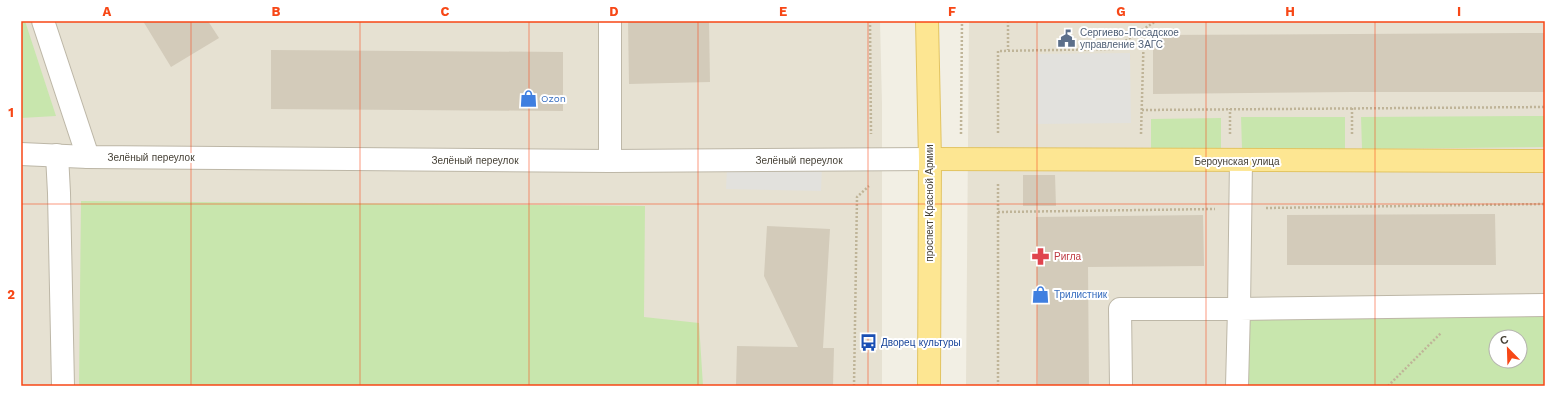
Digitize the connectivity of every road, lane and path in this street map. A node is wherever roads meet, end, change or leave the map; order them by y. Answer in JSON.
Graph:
{"nodes":[{"id":1,"x":43,"y":21,"type":"edge"},
{"id":2,"x":610,"y":21,"type":"edge"},
{"id":3,"x":927,"y":21,"type":"edge"},
{"id":4,"x":962,"y":21,"type":"edge"},
{"id":5,"x":1008,"y":21,"type":"edge"},
{"id":6,"x":1156,"y":21,"type":"edge"},
{"id":7,"x":1144,"y":28,"type":"junction"},
{"id":8,"x":1008,"y":50,"type":"junction"},
{"id":9,"x":1545,"y":107,"type":"edge"},
{"id":10,"x":1142,"y":110,"type":"junction"},
{"id":11,"x":21,"y":154,"type":"edge"},
{"id":12,"x":57,"y":155,"type":"junction"},
{"id":13,"x":88,"y":157,"type":"junction"},
{"id":14,"x":930,"y":159,"type":"junction"},
{"id":15,"x":961,"y":159,"type":"junction"},
{"id":16,"x":998,"y":160,"type":"junction"},
{"id":17,"x":1240,"y":160,"type":"junction"},
{"id":18,"x":610,"y":161,"type":"junction"},
{"id":19,"x":1141,"y":161,"type":"junction"},
{"id":20,"x":1545,"y":161,"type":"edge"},
{"id":21,"x":1545,"y":204,"type":"edge"},
{"id":22,"x":1240,"y":209,"type":"junction"},
{"id":23,"x":998,"y":212,"type":"junction"},
{"id":24,"x":856,"y":266,"type":"dead end"},
{"id":25,"x":1545,"y":305,"type":"edge"},
{"id":26,"x":1468,"y":306,"type":"junction"},
{"id":27,"x":1239,"y":309,"type":"junction"},
{"id":28,"x":63,"y":386,"type":"edge"},
{"id":29,"x":854,"y":386,"type":"edge"},
{"id":30,"x":929,"y":386,"type":"edge"},
{"id":31,"x":998,"y":386,"type":"edge"},
{"id":32,"x":1121,"y":386,"type":"edge"},
{"id":33,"x":1237,"y":386,"type":"edge"},
{"id":34,"x":1388,"y":386,"type":"edge"}],
"edges":[{"from":1,"to":13,"type":"street"},
{"from":2,"to":18,"type":"street"},
{"from":3,"to":14,"type":"main road","name":"проспект Красной Армии"},
{"from":4,"to":15,"type":"path"},
{"from":5,"to":8,"type":"path"},
{"from":6,"to":7,"type":"path"},
{"from":7,"to":8,"type":"path"},
{"from":7,"to":10,"type":"path"},
{"from":8,"to":16,"type":"path"},
{"from":9,"to":10,"type":"path"},
{"from":10,"to":19,"type":"path"},
{"from":11,"to":12,"type":"street","name":"Зелёный переулок"},
{"from":12,"to":13,"type":"street","name":"Зелёный переулок"},
{"from":12,"to":28,"type":"street"},
{"from":13,"to":18,"type":"street","name":"Зелёный переулок"},
{"from":14,"to":15,"type":"main road","name":"Бероунская улица"},
{"from":14,"to":18,"type":"street","name":"Зелёный переулок"},
{"from":14,"to":30,"type":"main road","name":"проспект Красной Армии"},
{"from":15,"to":16,"type":"main road","name":"Бероунская улица"},
{"from":16,"to":19,"type":"main road","name":"Бероунская улица"},
{"from":16,"to":23,"type":"path"},
{"from":17,"to":19,"type":"main road","name":"Бероунская улица"},
{"from":17,"to":20,"type":"main road","name":"Бероунская улица"},
{"from":17,"to":22,"type":"street"},
{"from":21,"to":22,"type":"path"},
{"from":22,"to":23,"type":"path"},
{"from":22,"to":27,"type":"street"},
{"from":23,"to":31,"type":"path"},
{"from":24,"to":29,"type":"path"},
{"from":25,"to":26,"type":"street"},
{"from":26,"to":27,"type":"street"},
{"from":26,"to":34,"type":"path"},
{"from":27,"to":32,"type":"street"},
{"from":27,"to":33,"type":"street"}]}
